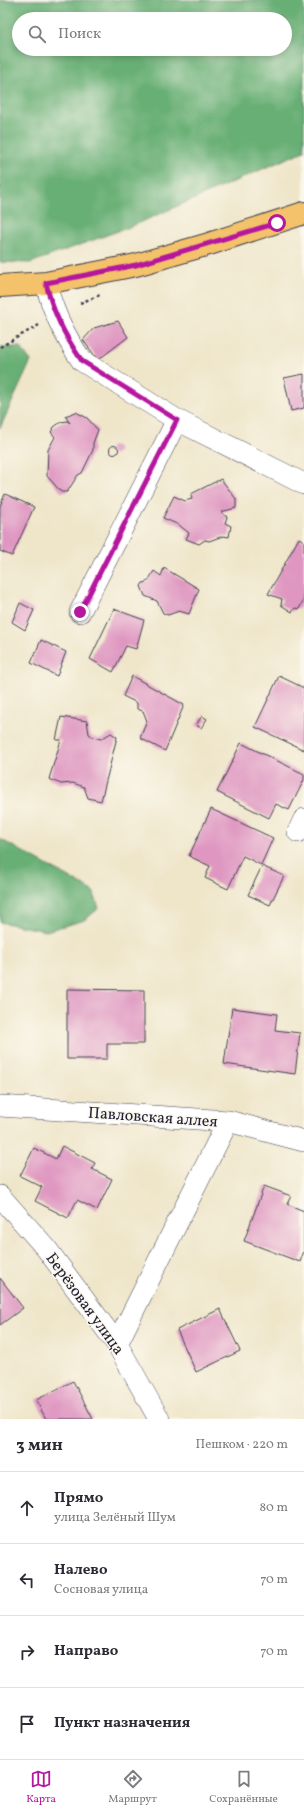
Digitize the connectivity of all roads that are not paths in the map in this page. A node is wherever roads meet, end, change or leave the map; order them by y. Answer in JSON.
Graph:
{"nodes":[{"id":1,"x":304,"y":213,"type":"edge"},
{"id":2,"x":46,"y":283,"type":"junction"},
{"id":3,"x":0,"y":286,"type":"edge"},
{"id":4,"x":177,"y":420,"type":"junction"},
{"id":5,"x":304,"y":484,"type":"edge"},
{"id":6,"x":80,"y":612,"type":"dead end"},
{"id":7,"x":0,"y":1106,"type":"edge"},
{"id":8,"x":228,"y":1121,"type":"junction"},
{"id":9,"x":304,"y":1141,"type":"edge"},
{"id":10,"x":0,"y":1196,"type":"edge"},
{"id":11,"x":117,"y":1344,"type":"junction"},
{"id":12,"x":159,"y":1419,"type":"edge"}],
"edges":[{"from":1,"to":2,"type":"main road"},
{"from":2,"to":3,"type":"main road"},
{"from":2,"to":4,"type":"street"},
{"from":4,"to":5,"type":"street"},
{"from":4,"to":6,"type":"street"},
{"from":7,"to":8,"type":"street","name":"Павловская аллея"},
{"from":8,"to":9,"type":"street","name":"Павловская аллея"},
{"from":8,"to":11,"type":"street"},
{"from":10,"to":11,"type":"street","name":"Берёзовая улица"},
{"from":11,"to":12,"type":"street","name":"Берёзовая улица"}]}
